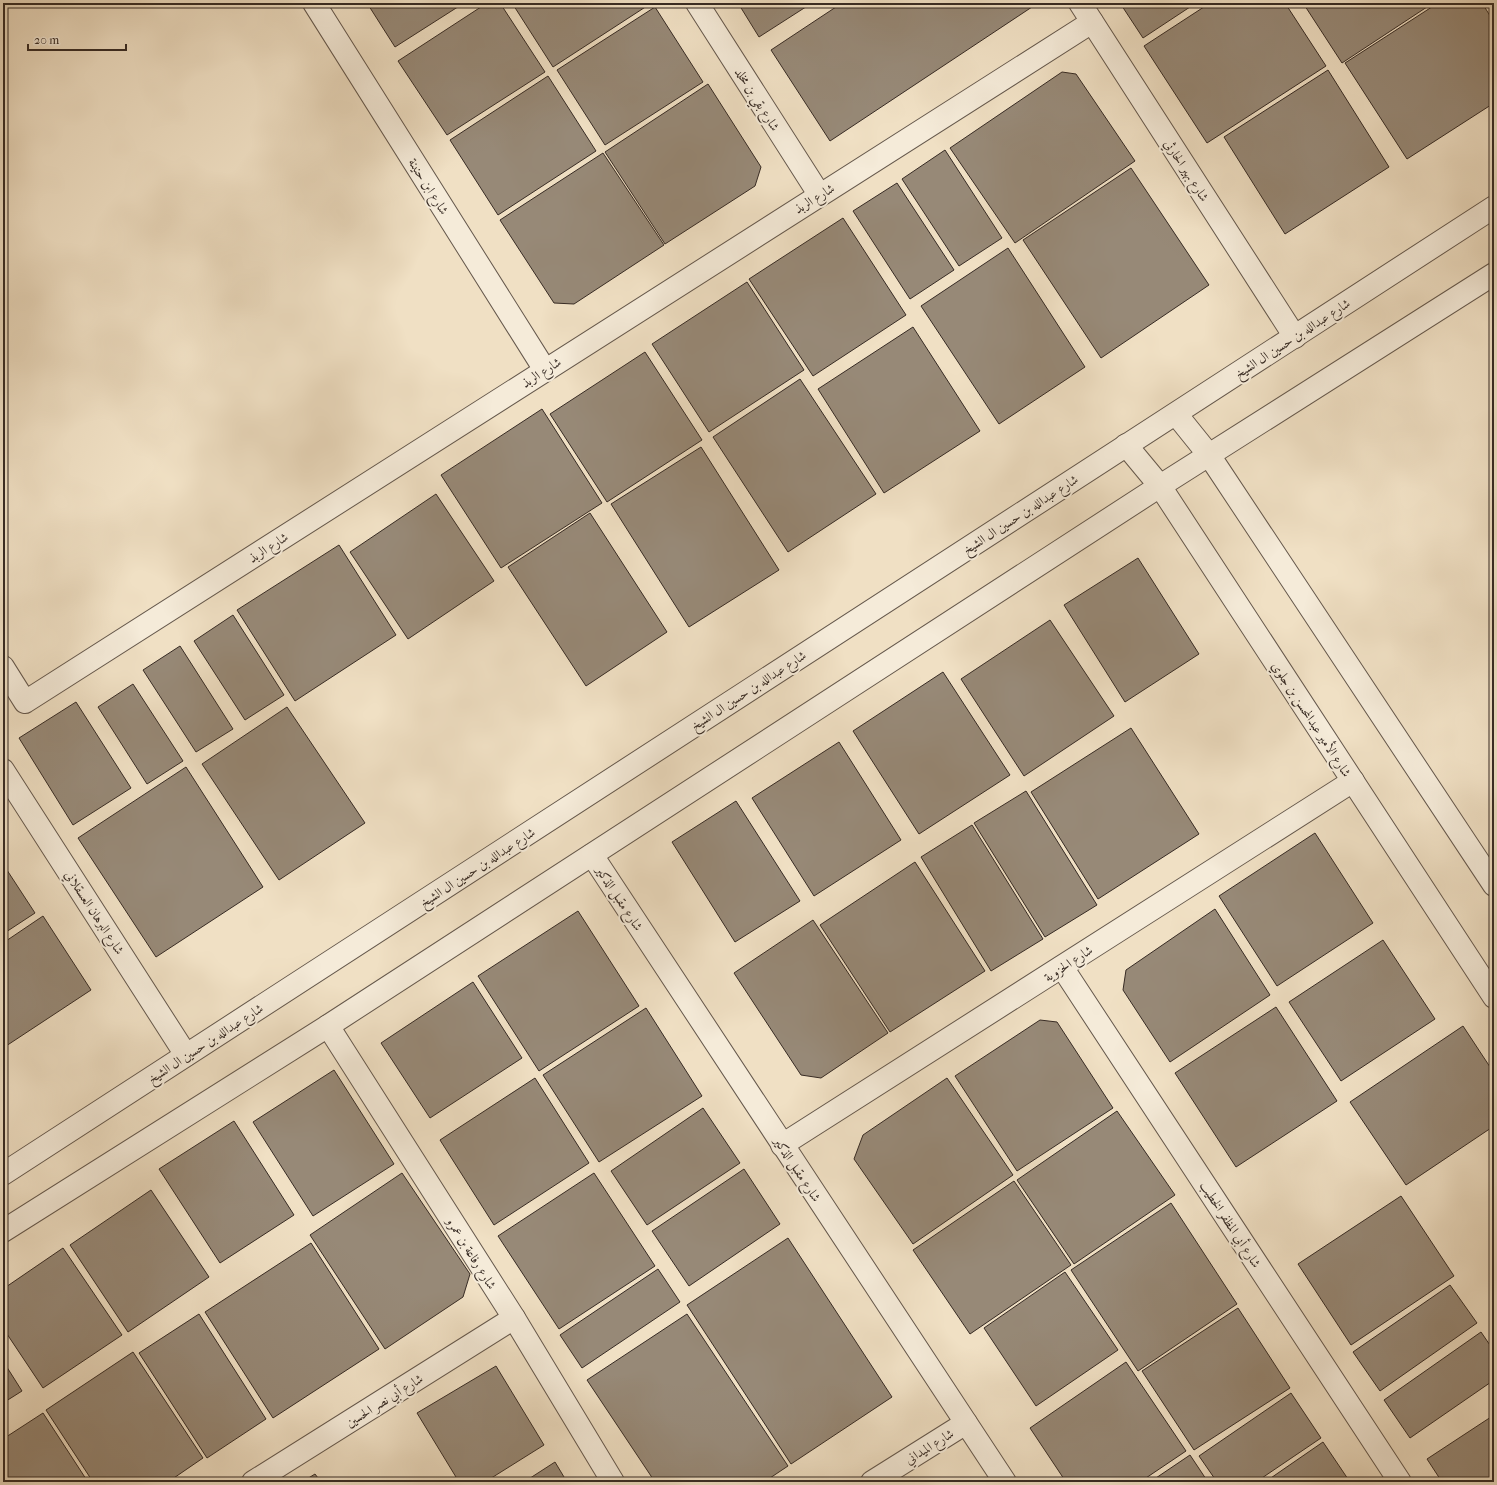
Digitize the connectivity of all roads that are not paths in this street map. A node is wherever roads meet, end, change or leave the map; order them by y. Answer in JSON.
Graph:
{"nodes":[{"id":1,"x":314,"y":3,"type":"edge"},
{"id":2,"x":697,"y":3,"type":"edge"},
{"id":3,"x":1080,"y":3,"type":"edge"},
{"id":4,"x":1092,"y":22,"type":"junction"},
{"id":5,"x":819,"y":194,"type":"junction"},
{"id":6,"x":1494,"y":208,"type":"edge"},
{"id":7,"x":1494,"y":274,"type":"edge"},
{"id":8,"x":1295,"y":337,"type":"junction"},
{"id":9,"x":545,"y":370,"type":"junction"},
{"id":10,"x":1176,"y":414,"type":"junction"},
{"id":11,"x":1126,"y":445,"type":"junction"},
{"id":12,"x":1209,"y":455,"type":"junction"},
{"id":13,"x":1160,"y":486,"type":"junction"},
{"id":14,"x":3,"y":667,"type":"edge"},
{"id":15,"x":3,"y":770,"type":"edge"},
{"id":16,"x":1353,"y":781,"type":"junction"},
{"id":17,"x":592,"y":855,"type":"junction"},
{"id":18,"x":1491,"y":878,"type":"edge"},
{"id":19,"x":1062,"y":967,"type":"junction"},
{"id":20,"x":1494,"y":997,"type":"edge"},
{"id":21,"x":328,"y":1026,"type":"junction"},
{"id":22,"x":186,"y":1055,"type":"junction"},
{"id":23,"x":782,"y":1145,"type":"junction"},
{"id":24,"x":3,"y":1174,"type":"edge"},
{"id":25,"x":3,"y":1231,"type":"edge"},
{"id":26,"x":514,"y":1318,"type":"junction"},
{"id":27,"x":966,"y":1423,"type":"junction"},
{"id":28,"x":253,"y":1482,"type":"edge"},
{"id":29,"x":613,"y":1482,"type":"edge"},
{"id":30,"x":872,"y":1482,"type":"edge"},
{"id":31,"x":1004,"y":1482,"type":"edge"},
{"id":32,"x":1400,"y":1482,"type":"edge"}],
"edges":[{"from":1,"to":9,"type":"street","name":"شارع ابن حنينة"},
{"from":2,"to":5,"type":"street","name":"شارع بقي بن مخلد"},
{"from":3,"to":4,"type":"street","name":"شارع بهير الحارثي"},
{"from":4,"to":5,"type":"street","name":"شارع الربذ"},
{"from":4,"to":8,"type":"street","name":"شارع بهير الحارثي"},
{"from":5,"to":9,"type":"street","name":"شارع الربذ"},
{"from":6,"to":8,"type":"street","name":"شارع عبدالله بن حسين ال الشيخ"},
{"from":7,"to":12,"type":"street"},
{"from":8,"to":10,"type":"street","name":"شارع عبدالله بن حسين ال الشيخ"},
{"from":9,"to":14,"type":"street","name":"شارع الربذ"},
{"from":10,"to":11,"type":"street","name":"شارع عبدالله بن حسين ال الشيخ"},
{"from":10,"to":12,"type":"street"},
{"from":11,"to":13,"type":"street","name":"شارع الأمير عبدالمحسن بن جلوي"},
{"from":11,"to":22,"type":"street","name":"شارع عبدالله بن حسين ال الشيخ"},
{"from":12,"to":13,"type":"street"},
{"from":12,"to":18,"type":"street"},
{"from":13,"to":16,"type":"street","name":"شارع الأمير عبدالمحسن بن جلوي"},
{"from":13,"to":17,"type":"street"},
{"from":15,"to":22,"type":"street","name":"شارع البرهان العسقلاني"},
{"from":16,"to":19,"type":"street","name":"شارع الحزوية"},
{"from":16,"to":20,"type":"street","name":"شارع الأمير عبدالمحسن بن جلوي"},
{"from":17,"to":21,"type":"street"},
{"from":17,"to":23,"type":"street","name":"شارع مقبل الذكير"},
{"from":19,"to":23,"type":"street","name":"شارع الحزوية"},
{"from":19,"to":32,"type":"street","name":"شارع أبي المظفر الخطيب"},
{"from":21,"to":25,"type":"street"},
{"from":21,"to":26,"type":"street","name":"شارع رفاعة بن عمرو"},
{"from":22,"to":24,"type":"street","name":"شارع عبدالله بن حسين ال الشيخ"},
{"from":23,"to":27,"type":"street","name":"شارع مقبل الذكير"},
{"from":26,"to":28,"type":"street","name":"شارع أبي نصر الحسين"},
{"from":26,"to":29,"type":"street","name":"شارع رفاعة بن عمرو"},
{"from":27,"to":30,"type":"street","name":"شارع الميداني"},
{"from":27,"to":31,"type":"street","name":"شارع مقبل الذكير"}]}
